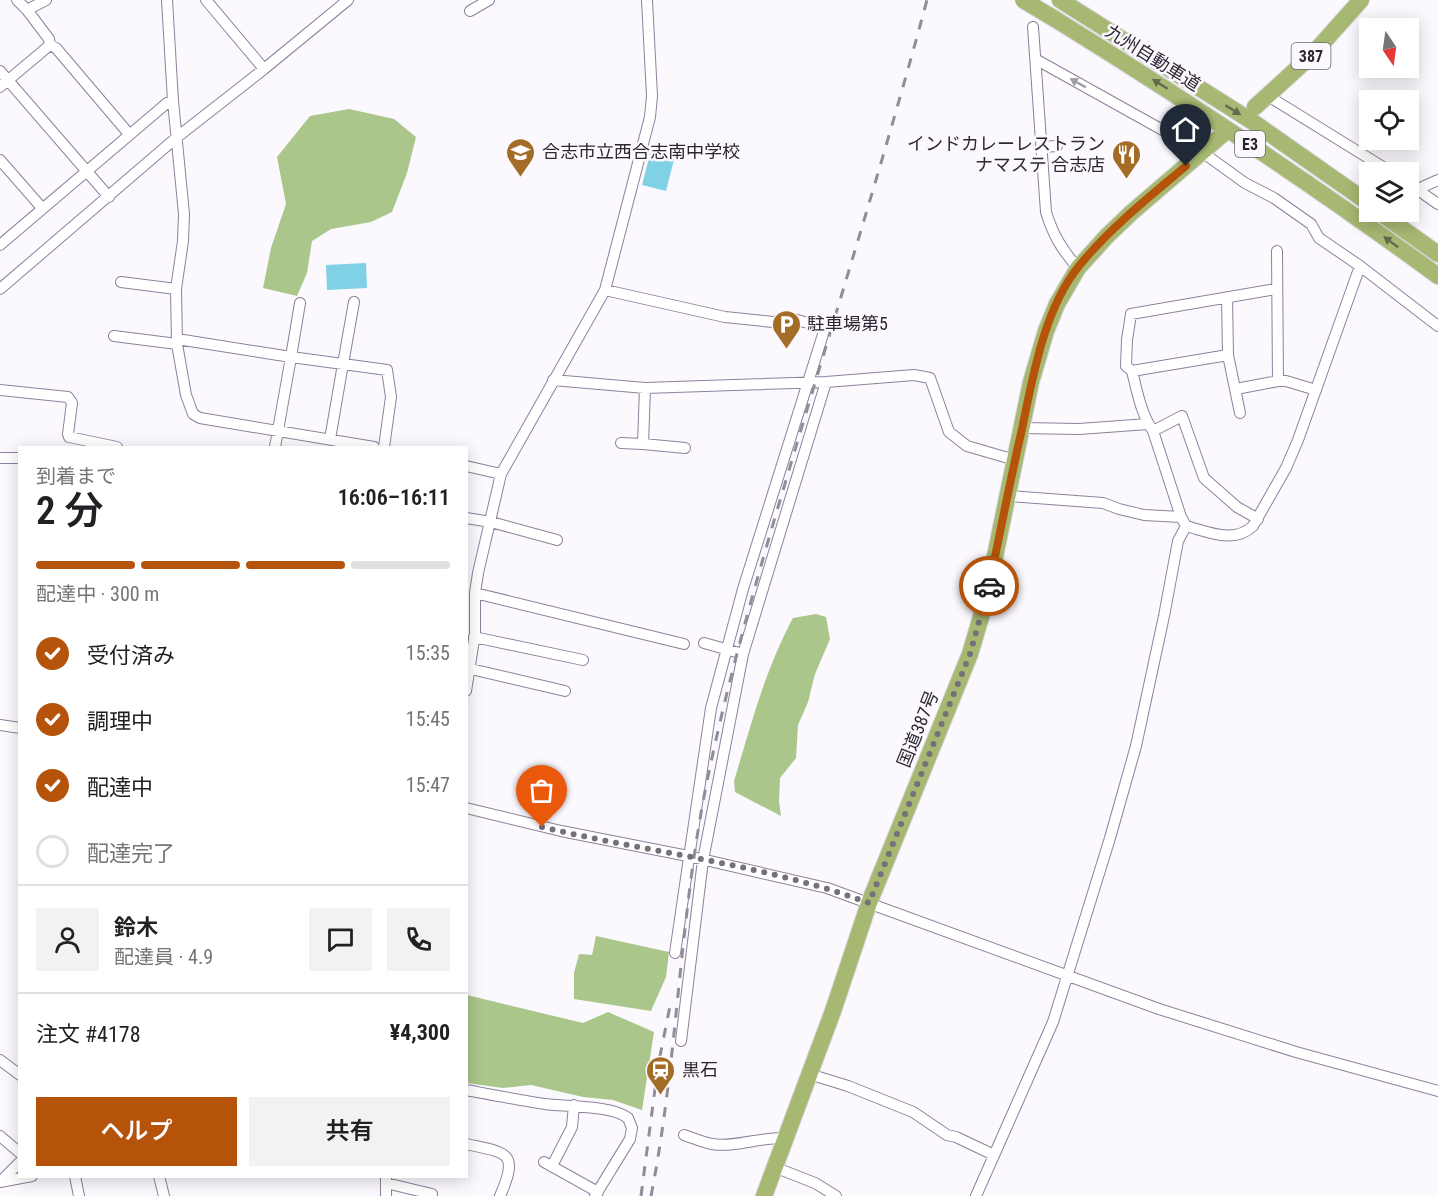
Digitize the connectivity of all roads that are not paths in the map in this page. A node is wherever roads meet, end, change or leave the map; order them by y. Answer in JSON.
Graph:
{"nodes":[{"id":1,"x":17,"y":0,"type":"edge"},
{"id":2,"x":46,"y":0,"type":"edge"},
{"id":3,"x":167,"y":0,"type":"edge"},
{"id":4,"x":206,"y":0,"type":"edge"},
{"id":5,"x":348,"y":0,"type":"edge"},
{"id":6,"x":489,"y":0,"type":"edge"},
{"id":7,"x":647,"y":0,"type":"edge"},
{"id":8,"x":1023,"y":0,"type":"edge"},
{"id":9,"x":1060,"y":0,"type":"edge"},
{"id":10,"x":1361,"y":0,"type":"edge"},
{"id":11,"x":27,"y":10,"type":"junction"},
{"id":12,"x":470,"y":11,"type":"dead end"},
{"id":13,"x":1033,"y":27,"type":"dead end"},
{"id":14,"x":50,"y":45,"type":"junction"},
{"id":15,"x":1037,"y":60,"type":"junction"},
{"id":16,"x":264,"y":69,"type":"junction"},
{"id":17,"x":0,"y":71,"type":"edge"},
{"id":18,"x":4,"y":84,"type":"edge"},
{"id":19,"x":1269,"y":96,"type":"junction"},
{"id":20,"x":173,"y":101,"type":"junction"},
{"id":21,"x":1255,"y":106,"type":"dead end"},
{"id":22,"x":129,"y":134,"type":"junction"},
{"id":23,"x":1223,"y":134,"type":"dead end"},
{"id":24,"x":176,"y":138,"type":"junction"},
{"id":25,"x":1057,"y":146,"type":"dead end"},
{"id":26,"x":1041,"y":147,"type":"junction"},
{"id":27,"x":1202,"y":152,"type":"junction"},
{"id":28,"x":0,"y":160,"type":"edge"},
{"id":29,"x":1375,"y":162,"type":"edge"},
{"id":30,"x":86,"y":171,"type":"junction"},
{"id":31,"x":1438,"y":180,"type":"edge"},
{"id":32,"x":1419,"y":185,"type":"edge"},
{"id":33,"x":1419,"y":190,"type":"edge"},
{"id":34,"x":1359,"y":196,"type":"edge"},
{"id":35,"x":109,"y":197,"type":"junction"},
{"id":36,"x":1438,"y":204,"type":"edge"},
{"id":37,"x":42,"y":208,"type":"junction"},
{"id":38,"x":1394,"y":222,"type":"edge"},
{"id":39,"x":0,"y":245,"type":"edge"},
{"id":40,"x":1277,"y":251,"type":"dead end"},
{"id":41,"x":1438,"y":254,"type":"edge"},
{"id":42,"x":1360,"y":266,"type":"junction"},
{"id":43,"x":1078,"y":268,"type":"junction"},
{"id":44,"x":1438,"y":276,"type":"edge"},
{"id":45,"x":121,"y":282,"type":"dead end"},
{"id":46,"x":0,"y":289,"type":"edge"},
{"id":47,"x":176,"y":289,"type":"junction"},
{"id":48,"x":1276,"y":289,"type":"junction"},
{"id":49,"x":605,"y":290,"type":"junction"},
{"id":50,"x":1227,"y":298,"type":"junction"},
{"id":51,"x":354,"y":302,"type":"dead end"},
{"id":52,"x":300,"y":303,"type":"dead end"},
{"id":53,"x":1438,"y":326,"type":"edge"},
{"id":54,"x":114,"y":336,"type":"dead end"},
{"id":55,"x":177,"y":341,"type":"junction"},
{"id":56,"x":1228,"y":355,"type":"junction"},
{"id":57,"x":291,"y":357,"type":"junction"},
{"id":58,"x":343,"y":364,"type":"junction"},
{"id":59,"x":1132,"y":370,"type":"junction"},
{"id":60,"x":553,"y":380,"type":"junction"},
{"id":61,"x":808,"y":381,"type":"junction"},
{"id":62,"x":1278,"y":381,"type":"junction"},
{"id":63,"x":826,"y":382,"type":"junction"},
{"id":64,"x":645,"y":388,"type":"junction"},
{"id":65,"x":1236,"y":389,"type":"junction"},
{"id":66,"x":0,"y":390,"type":"edge"},
{"id":67,"x":1316,"y":390,"type":"junction"},
{"id":68,"x":1240,"y":413,"type":"dead end"},
{"id":69,"x":1151,"y":427,"type":"junction"},
{"id":70,"x":1022,"y":428,"type":"junction"},
{"id":71,"x":278,"y":430,"type":"junction"},
{"id":72,"x":330,"y":440,"type":"junction"},
{"id":73,"x":621,"y":443,"type":"dead end"},
{"id":74,"x":643,"y":444,"type":"junction"},
{"id":75,"x":352,"y":445,"type":"edge"},
{"id":76,"x":112,"y":446,"type":"edge"},
{"id":77,"x":275,"y":446,"type":"edge"},
{"id":78,"x":384,"y":446,"type":"edge"},
{"id":79,"x":685,"y":448,"type":"dead end"},
{"id":80,"x":0,"y":458,"type":"edge"},
{"id":81,"x":18,"y":458,"type":"edge"},
{"id":82,"x":1015,"y":460,"type":"junction"},
{"id":83,"x":468,"y":466,"type":"edge"},
{"id":84,"x":501,"y":474,"type":"junction"},
{"id":85,"x":1008,"y":496,"type":"junction"},
{"id":86,"x":468,"y":519,"type":"edge"},
{"id":87,"x":1258,"y":519,"type":"junction"},
{"id":88,"x":1184,"y":521,"type":"junction"},
{"id":89,"x":490,"y":522,"type":"junction"},
{"id":90,"x":557,"y":540,"type":"dead end"},
{"id":91,"x":475,"y":593,"type":"junction"},
{"id":92,"x":474,"y":637,"type":"junction"},
{"id":93,"x":684,"y":644,"type":"dead end"},
{"id":94,"x":704,"y":644,"type":"dead end"},
{"id":95,"x":726,"y":650,"type":"junction"},
{"id":96,"x":743,"y":654,"type":"junction"},
{"id":97,"x":583,"y":660,"type":"dead end"},
{"id":98,"x":471,"y":669,"type":"junction"},
{"id":99,"x":468,"y":682,"type":"edge"},
{"id":100,"x":565,"y":691,"type":"dead end"},
{"id":101,"x":0,"y":725,"type":"edge"},
{"id":102,"x":18,"y":729,"type":"edge"},
{"id":103,"x":468,"y":808,"type":"edge"},
{"id":104,"x":688,"y":856,"type":"junction"},
{"id":105,"x":704,"y":860,"type":"junction"},
{"id":106,"x":869,"y":903,"type":"junction"},
{"id":107,"x":675,"y":953,"type":"dead end"},
{"id":108,"x":1067,"y":976,"type":"junction"},
{"id":109,"x":681,"y":1041,"type":"dead end"},
{"id":110,"x":0,"y":1060,"type":"edge"},
{"id":111,"x":18,"y":1074,"type":"edge"},
{"id":112,"x":809,"y":1074,"type":"junction"},
{"id":113,"x":468,"y":1090,"type":"edge"},
{"id":114,"x":1438,"y":1091,"type":"edge"},
{"id":115,"x":574,"y":1105,"type":"junction"},
{"id":116,"x":684,"y":1135,"type":"dead end"},
{"id":117,"x":0,"y":1136,"type":"edge"},
{"id":118,"x":784,"y":1138,"type":"junction"},
{"id":119,"x":468,"y":1144,"type":"edge"},
{"id":120,"x":18,"y":1151,"type":"edge"},
{"id":121,"x":994,"y":1155,"type":"junction"},
{"id":122,"x":18,"y":1164,"type":"edge"},
{"id":123,"x":774,"y":1167,"type":"junction"},
{"id":124,"x":21,"y":1178,"type":"edge"},
{"id":125,"x":75,"y":1178,"type":"edge"},
{"id":126,"x":160,"y":1178,"type":"edge"},
{"id":127,"x":386,"y":1179,"type":"edge"},
{"id":128,"x":0,"y":1182,"type":"edge"},
{"id":129,"x":432,"y":1194,"type":"dead end"},
{"id":130,"x":596,"y":1194,"type":"edge"},
{"id":131,"x":79,"y":1196,"type":"edge"},
{"id":132,"x":164,"y":1196,"type":"edge"},
{"id":133,"x":386,"y":1196,"type":"edge"},
{"id":134,"x":500,"y":1196,"type":"edge"},
{"id":135,"x":764,"y":1196,"type":"edge"},
{"id":136,"x":836,"y":1196,"type":"edge"},
{"id":137,"x":976,"y":1196,"type":"edge"}],
"edges":[{"from":1,"to":11,"type":"street"},
{"from":2,"to":11,"type":"street"},
{"from":3,"to":20,"type":"street"},
{"from":4,"to":16,"type":"street"},
{"from":5,"to":16,"type":"street"},
{"from":6,"to":12,"type":"street"},
{"from":7,"to":49,"type":"street"},
{"from":44,"to":8,"type":"highway","name":"九州自動車道","number":"E3","one_way":true,"bridge":true},
{"from":9,"to":34,"type":"highway","name":"九州自動車道","number":"E3","one_way":true},
{"from":10,"to":19,"type":"highway","number":"387"},
{"from":11,"to":14,"type":"street"},
{"from":13,"to":15,"type":"street"},
{"from":14,"to":18,"type":"street"},
{"from":14,"to":22,"type":"street"},
{"from":15,"to":26,"type":"street"},
{"from":27,"to":15,"type":"street","one_way":true},
{"from":16,"to":24,"type":"street"},
{"from":17,"to":18,"type":"street"},
{"from":18,"to":30,"type":"street"},
{"from":19,"to":21,"type":"highway","number":"387"},
{"from":19,"to":29,"type":"street"},
{"from":20,"to":22,"type":"street"},
{"from":20,"to":24,"type":"street"},
{"from":22,"to":30,"type":"street"},
{"from":23,"to":27,"type":"highway","name":"国道387号"},
{"from":24,"to":35,"type":"street"},
{"from":24,"to":47,"type":"street"},
{"from":25,"to":26,"type":"street"},
{"from":26,"to":43,"type":"street"},
{"from":27,"to":42,"type":"street"},
{"from":27,"to":43,"type":"highway","name":"国道387号"},
{"from":28,"to":37,"type":"street"},
{"from":30,"to":35,"type":"street"},
{"from":30,"to":37,"type":"street"},
{"from":31,"to":32,"type":"street"},
{"from":33,"to":36,"type":"street"},
{"from":35,"to":46,"type":"street"},
{"from":37,"to":39,"type":"street"},
{"from":38,"to":41,"type":"highway"},
{"from":40,"to":48,"type":"street"},
{"from":42,"to":53,"type":"street"},
{"from":42,"to":67,"type":"street"},
{"from":43,"to":70,"type":"highway","name":"国道387号"},
{"from":45,"to":47,"type":"street"},
{"from":47,"to":55,"type":"street"},
{"from":48,"to":50,"type":"street"},
{"from":48,"to":62,"type":"street"},
{"from":49,"to":60,"type":"street"},
{"from":49,"to":61,"type":"street"},
{"from":50,"to":56,"type":"street"},
{"from":50,"to":59,"type":"street"},
{"from":51,"to":58,"type":"street"},
{"from":52,"to":57,"type":"street"},
{"from":54,"to":55,"type":"street"},
{"from":55,"to":57,"type":"street"},
{"from":55,"to":71,"type":"street"},
{"from":56,"to":59,"type":"street"},
{"from":56,"to":65,"type":"street"},
{"from":57,"to":58,"type":"street"},
{"from":57,"to":71,"type":"street"},
{"from":58,"to":72,"type":"street"},
{"from":58,"to":78,"type":"street"},
{"from":59,"to":69,"type":"street"},
{"from":60,"to":64,"type":"street"},
{"from":60,"to":84,"type":"street"},
{"from":61,"to":63,"type":"street"},
{"from":61,"to":64,"type":"street"},
{"from":61,"to":95,"type":"street"},
{"from":62,"to":65,"type":"street"},
{"from":62,"to":67,"type":"street"},
{"from":63,"to":82,"type":"street"},
{"from":63,"to":96,"type":"street"},
{"from":64,"to":74,"type":"street"},
{"from":65,"to":68,"type":"street"},
{"from":66,"to":76,"type":"street"},
{"from":67,"to":87,"type":"street"},
{"from":69,"to":70,"type":"street"},
{"from":69,"to":87,"type":"street"},
{"from":69,"to":88,"type":"street"},
{"from":70,"to":82,"type":"highway","name":"国道387号"},
{"from":71,"to":72,"type":"street"},
{"from":71,"to":77,"type":"street"},
{"from":72,"to":75,"type":"street"},
{"from":73,"to":74,"type":"street"},
{"from":74,"to":79,"type":"street"},
{"from":80,"to":81,"type":"street"},
{"from":82,"to":85,"type":"highway","name":"国道387号"},
{"from":83,"to":84,"type":"street"},
{"from":84,"to":89,"type":"street"},
{"from":85,"to":88,"type":"street"},
{"from":85,"to":106,"type":"highway","name":"国道387号"},
{"from":86,"to":89,"type":"street"},
{"from":87,"to":88,"type":"street"},
{"from":88,"to":108,"type":"street"},
{"from":89,"to":90,"type":"street"},
{"from":89,"to":91,"type":"street"},
{"from":91,"to":92,"type":"street"},
{"from":91,"to":93,"type":"street"},
{"from":92,"to":97,"type":"street"},
{"from":92,"to":98,"type":"street"},
{"from":94,"to":95,"type":"street"},
{"from":95,"to":96,"type":"street"},
{"from":95,"to":104,"type":"street"},
{"from":96,"to":105,"type":"street"},
{"from":98,"to":99,"type":"street"},
{"from":98,"to":100,"type":"street"},
{"from":101,"to":102,"type":"street"},
{"from":103,"to":104,"type":"street"},
{"from":104,"to":105,"type":"street"},
{"from":104,"to":107,"type":"street"},
{"from":105,"to":106,"type":"street"},
{"from":105,"to":109,"type":"street"},
{"from":106,"to":108,"type":"street"},
{"from":106,"to":112,"type":"highway","name":"国道387号"},
{"from":108,"to":114,"type":"street"},
{"from":108,"to":121,"type":"street"},
{"from":110,"to":111,"type":"street"},
{"from":112,"to":118,"type":"highway","name":"国道387号"},
{"from":112,"to":121,"type":"street"},
{"from":113,"to":115,"type":"street"},
{"from":115,"to":130,"type":"street"},
{"from":115,"to":130,"type":"street"},
{"from":116,"to":118,"type":"street"},
{"from":117,"to":120,"type":"street"},
{"from":118,"to":123,"type":"highway","name":"国道387号"},
{"from":119,"to":134,"type":"street"},
{"from":121,"to":137,"type":"street"},
{"from":122,"to":128,"type":"street"},
{"from":123,"to":135,"type":"highway","name":"国道387号"},
{"from":123,"to":136,"type":"street"},
{"from":124,"to":128,"type":"street"},
{"from":125,"to":131,"type":"street"},
{"from":126,"to":132,"type":"street"},
{"from":127,"to":129,"type":"street"},
{"from":127,"to":133,"type":"street"}]}
